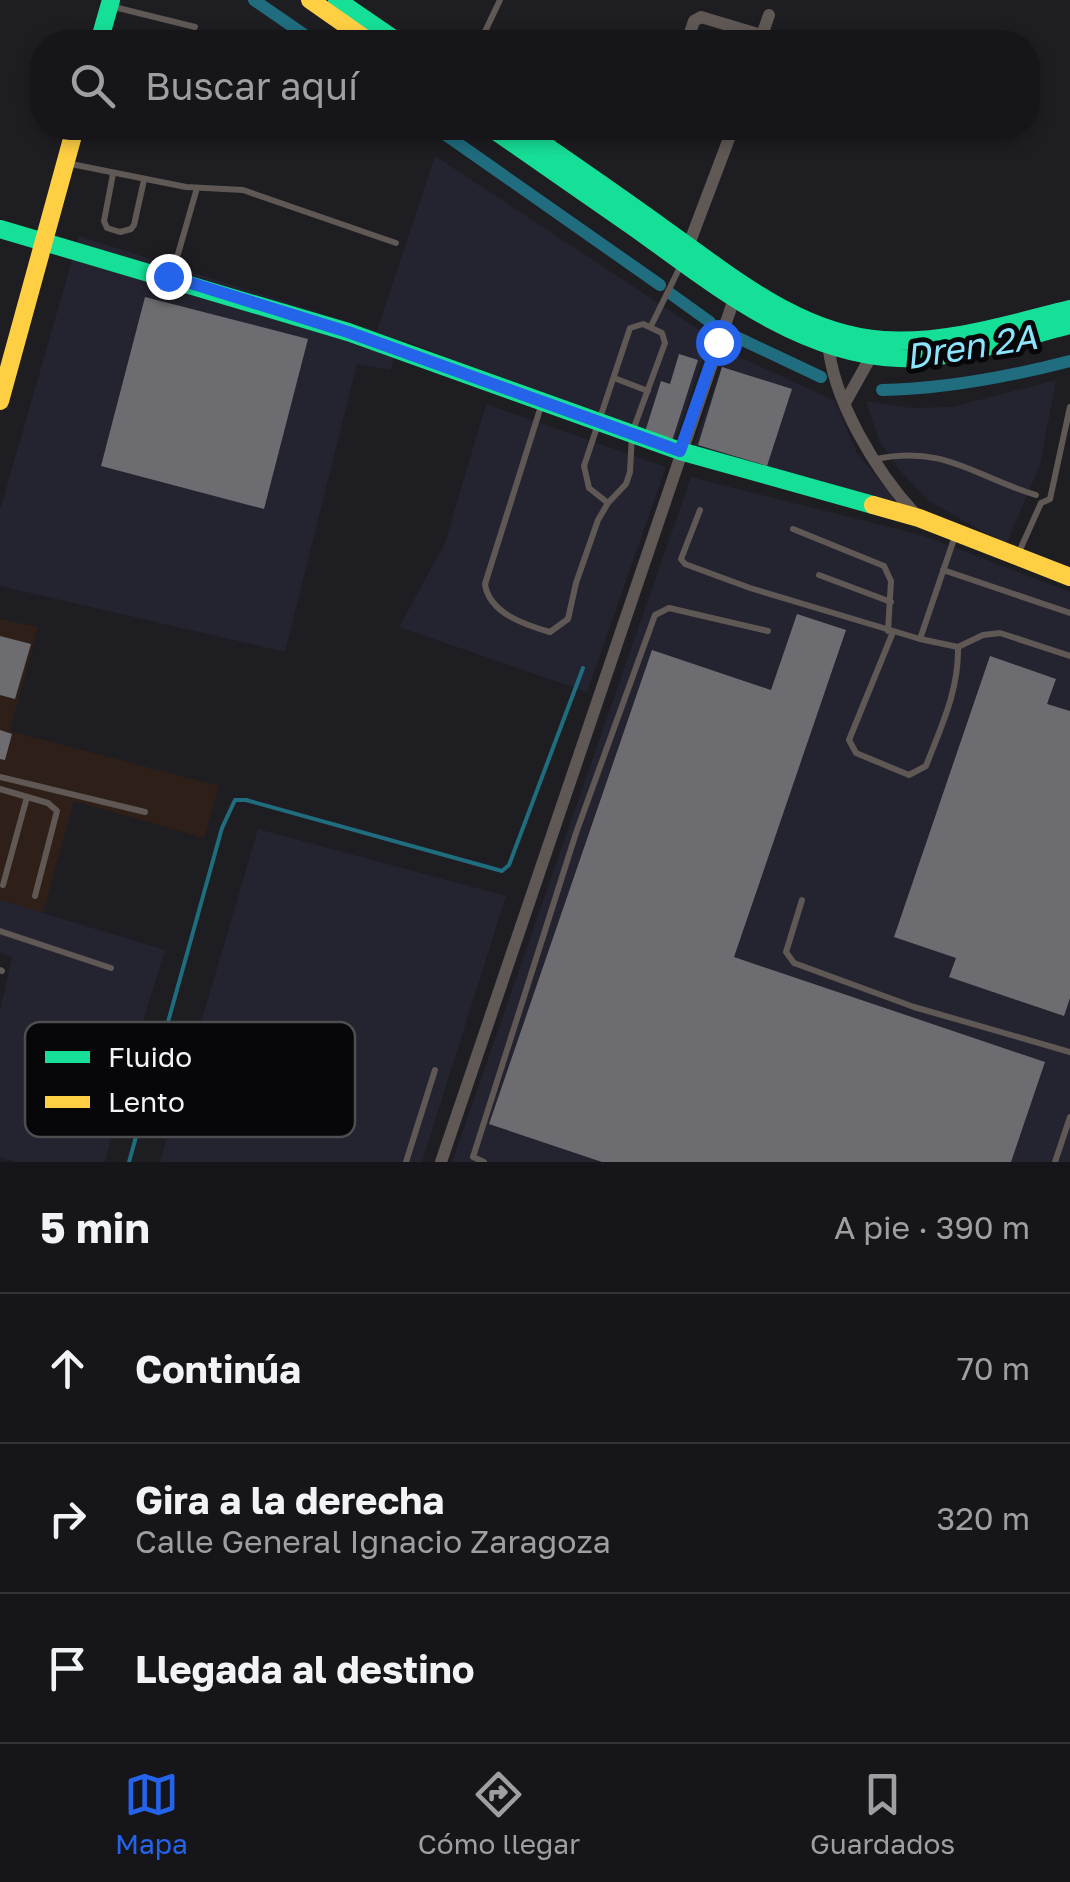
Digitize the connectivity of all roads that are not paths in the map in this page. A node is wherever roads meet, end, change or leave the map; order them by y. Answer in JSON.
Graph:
{"nodes":[{"id":1,"x":310,"y":0,"type":"edge"},
{"id":2,"x":337,"y":0,"type":"edge"},
{"id":3,"x":500,"y":0,"type":"edge"},
{"id":4,"x":110,"y":3,"type":"edge"},
{"id":5,"x":768,"y":14,"type":"dead end"},
{"id":6,"x":194,"y":26,"type":"dead end"},
{"id":7,"x":102,"y":30,"type":"edge"},
{"id":8,"x":353,"y":30,"type":"edge"},
{"id":9,"x":381,"y":30,"type":"edge"},
{"id":10,"x":486,"y":30,"type":"edge"},
{"id":11,"x":691,"y":30,"type":"edge"},
{"id":12,"x":733,"y":30,"type":"edge"},
{"id":13,"x":763,"y":30,"type":"edge"},
{"id":14,"x":72,"y":140,"type":"edge"},
{"id":15,"x":510,"y":140,"type":"edge"},
{"id":16,"x":536,"y":140,"type":"edge"},
{"id":17,"x":729,"y":140,"type":"edge"},
{"id":18,"x":65,"y":163,"type":"junction"},
{"id":19,"x":114,"y":174,"type":"junction"},
{"id":20,"x":144,"y":180,"type":"junction"},
{"id":21,"x":196,"y":188,"type":"junction"},
{"id":22,"x":0,"y":229,"type":"edge"},
{"id":23,"x":43,"y":242,"type":"junction"},
{"id":24,"x":396,"y":243,"type":"dead end"},
{"id":25,"x":178,"y":254,"type":"dead end"},
{"id":26,"x":686,"y":254,"type":"junction"},
{"id":27,"x":737,"y":289,"type":"junction"},
{"id":28,"x":1070,"y":309,"type":"edge"},
{"id":29,"x":1070,"y":325,"type":"edge"},
{"id":30,"x":650,"y":326,"type":"junction"},
{"id":31,"x":828,"y":337,"type":"junction"},
{"id":32,"x":876,"y":348,"type":"junction"},
{"id":33,"x":614,"y":378,"type":"junction"},
{"id":34,"x":648,"y":391,"type":"junction"},
{"id":35,"x":0,"y":401,"type":"edge"},
{"id":36,"x":846,"y":401,"type":"junction"},
{"id":37,"x":542,"y":402,"type":"junction"},
{"id":38,"x":1070,"y":407,"type":"edge"},
{"id":39,"x":600,"y":421,"type":"junction"},
{"id":40,"x":632,"y":433,"type":"junction"},
{"id":41,"x":680,"y":451,"type":"junction"},
{"id":42,"x":874,"y":459,"type":"junction"},
{"id":43,"x":1036,"y":495,"type":"dead end"},
{"id":44,"x":608,"y":503,"type":"junction"},
{"id":45,"x":700,"y":510,"type":"dead end"},
{"id":46,"x":919,"y":518,"type":"junction"},
{"id":47,"x":793,"y":528,"type":"dead end"},
{"id":48,"x":957,"y":532,"type":"junction"},
{"id":49,"x":1017,"y":556,"type":"junction"},
{"id":50,"x":943,"y":570,"type":"junction"},
{"id":51,"x":819,"y":575,"type":"dead end"},
{"id":52,"x":1070,"y":578,"type":"edge"},
{"id":53,"x":891,"y":602,"type":"junction"},
{"id":54,"x":1070,"y":613,"type":"edge"},
{"id":55,"x":891,"y":631,"type":"junction"},
{"id":56,"x":768,"y":632,"type":"dead end"},
{"id":57,"x":920,"y":639,"type":"junction"},
{"id":58,"x":958,"y":647,"type":"junction"},
{"id":59,"x":1070,"y":656,"type":"edge"},
{"id":60,"x":0,"y":777,"type":"edge"},
{"id":61,"x":0,"y":789,"type":"edge"},
{"id":62,"x":26,"y":796,"type":"junction"},
{"id":63,"x":145,"y":812,"type":"dead end"},
{"id":64,"x":3,"y":886,"type":"dead end"},
{"id":65,"x":36,"y":896,"type":"dead end"},
{"id":66,"x":802,"y":900,"type":"dead end"},
{"id":67,"x":0,"y":931,"type":"edge"},
{"id":68,"x":111,"y":968,"type":"dead end"},
{"id":69,"x":1070,"y":1052,"type":"edge"},
{"id":70,"x":435,"y":1070,"type":"dead end"},
{"id":71,"x":1070,"y":1117,"type":"edge"},
{"id":72,"x":472,"y":1160,"type":"edge"},
{"id":73,"x":406,"y":1162,"type":"edge"},
{"id":74,"x":441,"y":1162,"type":"edge"},
{"id":75,"x":484,"y":1162,"type":"edge"},
{"id":76,"x":1056,"y":1162,"type":"edge"}],
"edges":[{"from":1,"to":8,"type":"main road"},
{"from":2,"to":9,"type":"main road"},
{"from":3,"to":10,"type":"lane"},
{"from":4,"to":6,"type":"lane"},
{"from":4,"to":7,"type":"main road"},
{"from":5,"to":13,"type":"street"},
{"from":11,"to":12,"type":"street"},
{"from":14,"to":18,"type":"main road"},
{"from":15,"to":26,"type":"main road"},
{"from":16,"to":26,"type":"main road"},
{"from":17,"to":26,"type":"street"},
{"from":18,"to":19,"type":"lane"},
{"from":18,"to":23,"type":"main road"},
{"from":19,"to":20,"type":"lane"},
{"from":19,"to":20,"type":"lane"},
{"from":20,"to":21,"type":"lane"},
{"from":21,"to":24,"type":"lane"},
{"from":21,"to":25,"type":"lane"},
{"from":22,"to":23,"type":"main road"},
{"from":23,"to":35,"type":"main road"},
{"from":23,"to":37,"type":"main road"},
{"from":26,"to":27,"type":"main road"},
{"from":26,"to":30,"type":"lane"},
{"from":27,"to":31,"type":"main road"},
{"from":27,"to":41,"type":"street"},
{"from":28,"to":32,"type":"main road"},
{"from":29,"to":32,"type":"main road"},
{"from":30,"to":33,"type":"lane"},
{"from":30,"to":34,"type":"lane"},
{"from":31,"to":32,"type":"main road"},
{"from":31,"to":36,"type":"street"},
{"from":32,"to":36,"type":"street"},
{"from":33,"to":34,"type":"lane"},
{"from":33,"to":39,"type":"lane"},
{"from":34,"to":40,"type":"lane"},
{"from":36,"to":42,"type":"street"},
{"from":37,"to":39,"type":"main road"},
{"from":37,"to":44,"type":"lane"},
{"from":38,"to":49,"type":"lane"},
{"from":39,"to":40,"type":"main road"},
{"from":39,"to":44,"type":"lane"},
{"from":40,"to":41,"type":"main road"},
{"from":40,"to":44,"type":"lane"},
{"from":41,"to":46,"type":"main road"},
{"from":41,"to":74,"type":"street"},
{"from":42,"to":43,"type":"lane"},
{"from":42,"to":46,"type":"street"},
{"from":45,"to":55,"type":"lane"},
{"from":46,"to":48,"type":"main road"},
{"from":47,"to":53,"type":"lane"},
{"from":48,"to":49,"type":"main road"},
{"from":48,"to":50,"type":"lane"},
{"from":49,"to":52,"type":"main road"},
{"from":50,"to":54,"type":"lane"},
{"from":50,"to":57,"type":"lane"},
{"from":51,"to":53,"type":"lane"},
{"from":53,"to":55,"type":"lane"},
{"from":55,"to":57,"type":"lane"},
{"from":55,"to":58,"type":"lane"},
{"from":56,"to":72,"type":"lane"},
{"from":57,"to":58,"type":"lane"},
{"from":58,"to":59,"type":"lane"},
{"from":60,"to":63,"type":"lane"},
{"from":61,"to":62,"type":"lane"},
{"from":62,"to":64,"type":"lane"},
{"from":62,"to":65,"type":"lane"},
{"from":66,"to":69,"type":"lane"},
{"from":67,"to":68,"type":"lane"},
{"from":70,"to":73,"type":"lane"},
{"from":71,"to":76,"type":"lane"},
{"from":72,"to":75,"type":"lane"}]}
